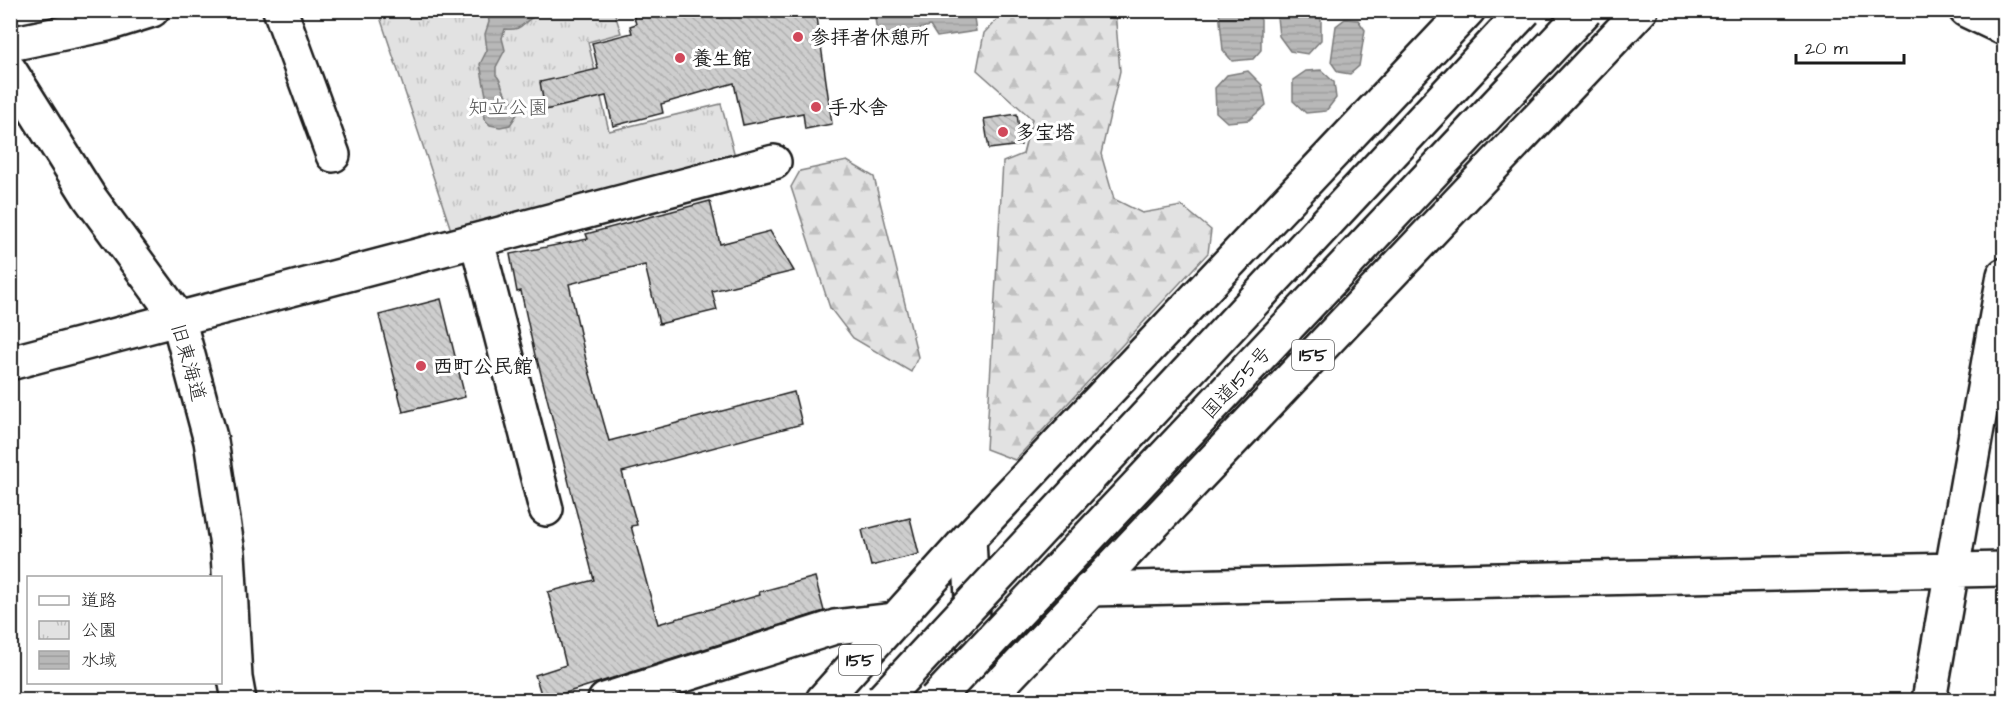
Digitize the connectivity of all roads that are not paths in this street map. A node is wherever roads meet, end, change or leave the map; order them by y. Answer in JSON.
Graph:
{"nodes":[{"id":1,"x":152,"y":10,"type":"edge"},
{"id":2,"x":280,"y":10,"type":"edge"},
{"id":3,"x":1468,"y":10,"type":"edge"},
{"id":4,"x":1525,"y":10,"type":"edge"},
{"id":5,"x":1586,"y":10,"type":"edge"},
{"id":6,"x":1641,"y":10,"type":"edge"},
{"id":7,"x":1966,"y":10,"type":"edge"},
{"id":8,"x":2004,"y":28,"type":"edge"},
{"id":9,"x":10,"y":44,"type":"edge"},
{"id":10,"x":10,"y":71,"type":"edge"},
{"id":11,"x":333,"y":155,"type":"dead end"},
{"id":12,"x":774,"y":162,"type":"dead end"},
{"id":13,"x":477,"y":241,"type":"junction"},
{"id":14,"x":2004,"y":275,"type":"edge"},
{"id":15,"x":178,"y":318,"type":"junction"},
{"id":16,"x":10,"y":363,"type":"edge"},
{"id":17,"x":546,"y":509,"type":"dead end"},
{"id":18,"x":969,"y":538,"type":"junction"},
{"id":19,"x":2004,"y":569,"type":"edge"},
{"id":20,"x":1952,"y":571,"type":"junction"},
{"id":21,"x":1090,"y":590,"type":"junction"},
{"id":22,"x":896,"y":620,"type":"junction"},
{"id":23,"x":239,"y":700,"type":"edge"},
{"id":24,"x":605,"y":700,"type":"edge"},
{"id":25,"x":823,"y":700,"type":"edge"},
{"id":26,"x":882,"y":700,"type":"edge"},
{"id":27,"x":935,"y":700,"type":"edge"},
{"id":28,"x":977,"y":700,"type":"edge"},
{"id":29,"x":986,"y":700,"type":"edge"},
{"id":30,"x":1929,"y":700,"type":"edge"}],
"edges":[{"from":1,"to":9,"type":"main road"},
{"from":2,"to":11,"type":"main road"},
{"from":3,"to":18,"type":"main road","number":"155"},
{"from":4,"to":26,"type":"main road","number":"155","bridge":true},
{"from":5,"to":27,"type":"main road","name":"国道155号","number":"155","bridge":true},
{"from":6,"to":21,"type":"main road","number":"155"},
{"from":7,"to":8,"type":"main road"},
{"from":10,"to":15,"type":"main road","name":"旧東海道"},
{"from":12,"to":13,"type":"main road"},
{"from":13,"to":15,"type":"main road"},
{"from":13,"to":17,"type":"main road"},
{"from":14,"to":20,"type":"main road"},
{"from":15,"to":16,"type":"main road"},
{"from":15,"to":23,"type":"main road","name":"旧東海道"},
{"from":18,"to":22,"type":"main road","number":"155"},
{"from":18,"to":28,"type":"main road"},
{"from":19,"to":20,"type":"main road"},
{"from":20,"to":21,"type":"main road"},
{"from":20,"to":30,"type":"main road"},
{"from":21,"to":29,"type":"main road","number":"155"},
{"from":22,"to":24,"type":"main road"},
{"from":22,"to":25,"type":"main road","number":"155"}]}
